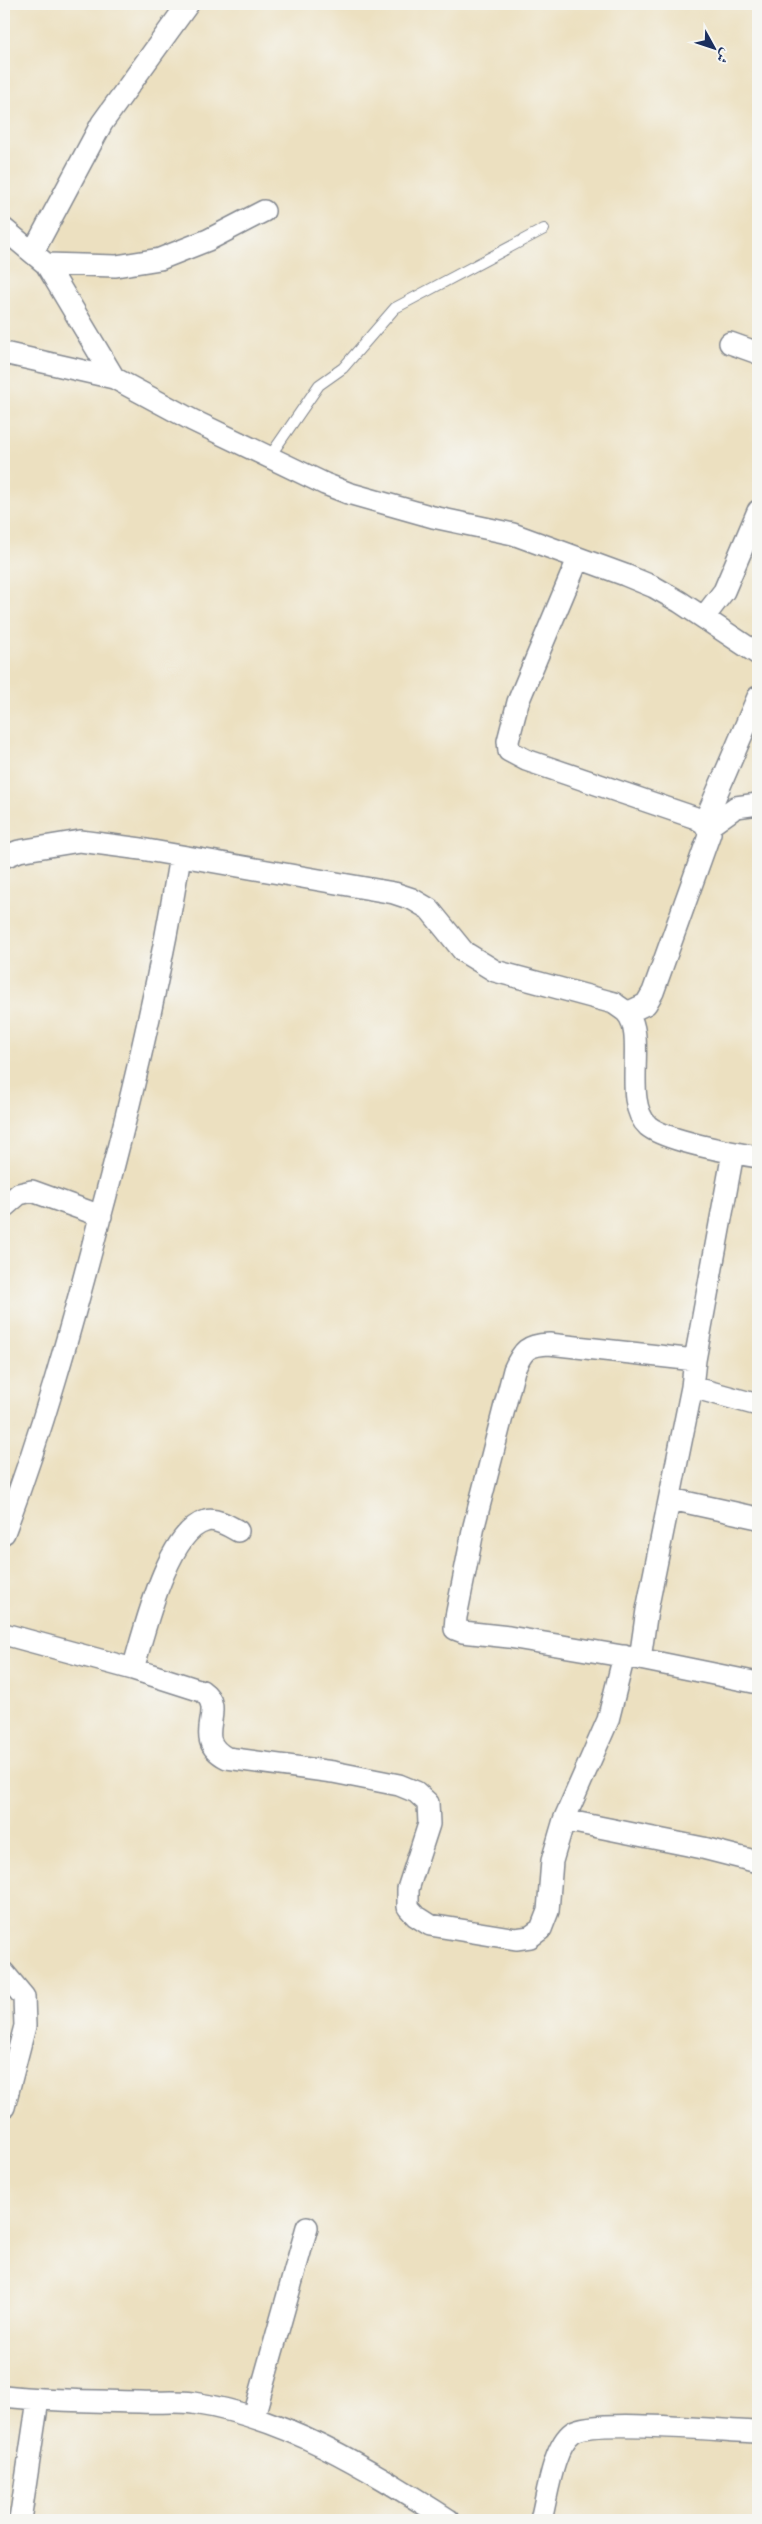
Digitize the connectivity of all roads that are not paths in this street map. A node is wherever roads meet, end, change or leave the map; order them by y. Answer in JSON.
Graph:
{"nodes":[{"id":1,"x":188,"y":4,"type":"edge"},
{"id":2,"x":264,"y":211,"type":"dead end"},
{"id":3,"x":4,"y":229,"type":"edge"},
{"id":4,"x":544,"y":229,"type":"dead end"},
{"id":5,"x":40,"y":258,"type":"junction"},
{"id":6,"x":730,"y":343,"type":"dead end"},
{"id":7,"x":4,"y":353,"type":"edge"},
{"id":8,"x":758,"y":353,"type":"edge"},
{"id":9,"x":114,"y":378,"type":"junction"},
{"id":10,"x":270,"y":456,"type":"junction"},
{"id":11,"x":758,"y":510,"type":"edge"},
{"id":12,"x":578,"y":559,"type":"junction"},
{"id":13,"x":704,"y":617,"type":"junction"},
{"id":14,"x":758,"y":654,"type":"edge"},
{"id":15,"x":758,"y":697,"type":"edge"},
{"id":16,"x":758,"y":804,"type":"edge"},
{"id":17,"x":706,"y":825,"type":"junction"},
{"id":18,"x":180,"y":856,"type":"junction"},
{"id":19,"x":4,"y":858,"type":"edge"},
{"id":20,"x":627,"y":1013,"type":"junction"},
{"id":21,"x":733,"y":1153,"type":"junction"},
{"id":22,"x":758,"y":1157,"type":"edge"},
{"id":23,"x":4,"y":1207,"type":"edge"},
{"id":24,"x":101,"y":1216,"type":"junction"},
{"id":25,"x":695,"y":1360,"type":"junction"},
{"id":26,"x":692,"y":1387,"type":"junction"},
{"id":27,"x":758,"y":1405,"type":"edge"},
{"id":28,"x":671,"y":1499,"type":"junction"},
{"id":29,"x":758,"y":1518,"type":"edge"},
{"id":30,"x":238,"y":1531,"type":"dead end"},
{"id":31,"x":4,"y":1533,"type":"edge"},
{"id":32,"x":4,"y":1634,"type":"edge"},
{"id":33,"x":632,"y":1658,"type":"junction"},
{"id":34,"x":133,"y":1669,"type":"junction"},
{"id":35,"x":758,"y":1683,"type":"edge"},
{"id":36,"x":564,"y":1820,"type":"junction"},
{"id":37,"x":758,"y":1862,"type":"edge"},
{"id":38,"x":4,"y":1973,"type":"edge"},
{"id":39,"x":4,"y":2107,"type":"edge"},
{"id":40,"x":307,"y":2227,"type":"dead end"},
{"id":41,"x":4,"y":2396,"type":"edge"},
{"id":42,"x":38,"y":2400,"type":"junction"},
{"id":43,"x":254,"y":2416,"type":"junction"},
{"id":44,"x":758,"y":2432,"type":"edge"},
{"id":45,"x":20,"y":2520,"type":"edge"},
{"id":46,"x":449,"y":2520,"type":"edge"},
{"id":47,"x":541,"y":2520,"type":"edge"}],
"edges":[{"from":1,"to":5,"type":"street"},
{"from":2,"to":5,"type":"street"},
{"from":3,"to":5,"type":"street"},
{"from":4,"to":10,"type":"lane"},
{"from":5,"to":9,"type":"street"},
{"from":6,"to":8,"type":"street"},
{"from":7,"to":9,"type":"street"},
{"from":9,"to":10,"type":"street"},
{"from":10,"to":12,"type":"street"},
{"from":11,"to":13,"type":"street"},
{"from":12,"to":13,"type":"street"},
{"from":12,"to":17,"type":"street"},
{"from":13,"to":14,"type":"street"},
{"from":15,"to":17,"type":"street"},
{"from":16,"to":17,"type":"street"},
{"from":17,"to":20,"type":"street"},
{"from":18,"to":19,"type":"street"},
{"from":18,"to":20,"type":"street"},
{"from":18,"to":24,"type":"street"},
{"from":20,"to":21,"type":"street"},
{"from":21,"to":22,"type":"street"},
{"from":21,"to":25,"type":"street"},
{"from":23,"to":24,"type":"street"},
{"from":24,"to":31,"type":"street"},
{"from":25,"to":26,"type":"street"},
{"from":25,"to":33,"type":"street"},
{"from":26,"to":27,"type":"street"},
{"from":26,"to":28,"type":"street"},
{"from":28,"to":29,"type":"street"},
{"from":28,"to":33,"type":"street"},
{"from":30,"to":34,"type":"street"},
{"from":32,"to":34,"type":"street"},
{"from":33,"to":35,"type":"street"},
{"from":33,"to":36,"type":"street"},
{"from":34,"to":36,"type":"street"},
{"from":36,"to":37,"type":"street"},
{"from":38,"to":39,"type":"street"},
{"from":40,"to":43,"type":"street"},
{"from":41,"to":42,"type":"street"},
{"from":42,"to":43,"type":"street"},
{"from":42,"to":45,"type":"street"},
{"from":43,"to":46,"type":"street"},
{"from":44,"to":47,"type":"street"}]}
